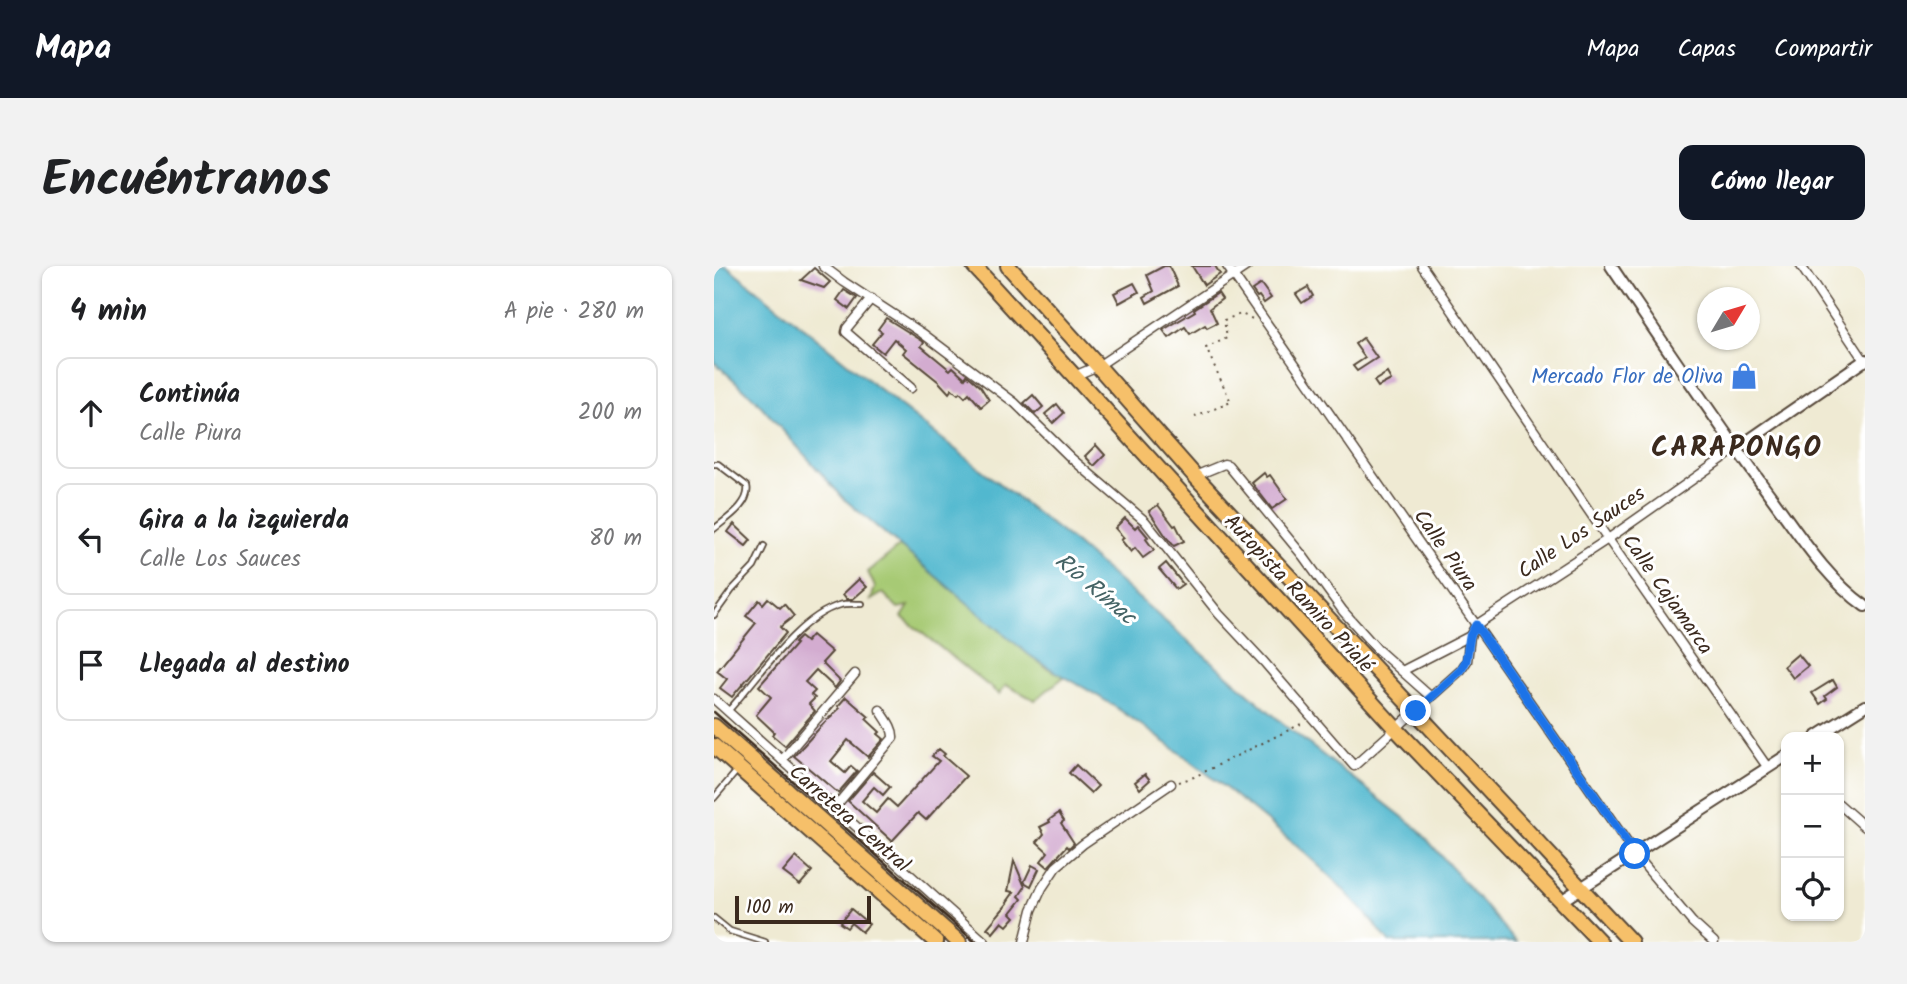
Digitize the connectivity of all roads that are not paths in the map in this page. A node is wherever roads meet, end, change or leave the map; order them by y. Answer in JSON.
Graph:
{"nodes":[{"id":1,"x":823,"y":266,"type":"edge"},
{"id":2,"x":974,"y":266,"type":"edge"},
{"id":3,"x":1007,"y":266,"type":"edge"},
{"id":4,"x":1227,"y":266,"type":"edge"},
{"id":5,"x":1247,"y":266,"type":"edge"},
{"id":6,"x":1422,"y":266,"type":"edge"},
{"id":7,"x":1611,"y":266,"type":"edge"},
{"id":8,"x":1801,"y":266,"type":"edge"},
{"id":9,"x":1233,"y":275,"type":"junction"},
{"id":10,"x":871,"y":299,"type":"junction"},
{"id":11,"x":1865,"y":361,"type":"edge"},
{"id":12,"x":1098,"y":366,"type":"junction"},
{"id":13,"x":1074,"y":376,"type":"junction"},
{"id":14,"x":911,"y":388,"type":"dead end"},
{"id":15,"x":1736,"y":449,"type":"junction"},
{"id":16,"x":714,"y":464,"type":"edge"},
{"id":17,"x":1195,"y":476,"type":"junction"},
{"id":18,"x":714,"y":529,"type":"edge"},
{"id":19,"x":1608,"y":538,"type":"junction"},
{"id":20,"x":764,"y":546,"type":"dead end"},
{"id":21,"x":862,"y":604,"type":"dead end"},
{"id":22,"x":1865,"y":606,"type":"edge"},
{"id":23,"x":714,"y":615,"type":"edge"},
{"id":24,"x":1476,"y":625,"type":"junction"},
{"id":25,"x":1470,"y":636,"type":"junction"},
{"id":26,"x":1402,"y":671,"type":"junction"},
{"id":27,"x":856,"y":674,"type":"dead end"},
{"id":28,"x":1431,"y":697,"type":"junction"},
{"id":29,"x":714,"y":699,"type":"edge"},
{"id":30,"x":1865,"y":706,"type":"edge"},
{"id":31,"x":880,"y":710,"type":"dead end"},
{"id":32,"x":728,"y":711,"type":"junction"},
{"id":33,"x":1416,"y":711,"type":"junction"},
{"id":34,"x":714,"y":726,"type":"edge"},
{"id":35,"x":1396,"y":729,"type":"junction"},
{"id":36,"x":1824,"y":732,"type":"edge"},
{"id":37,"x":714,"y":746,"type":"edge"},
{"id":38,"x":782,"y":760,"type":"junction"},
{"id":39,"x":1781,"y":760,"type":"edge"},
{"id":40,"x":739,"y":768,"type":"junction"},
{"id":41,"x":1768,"y":768,"type":"junction"},
{"id":42,"x":1171,"y":784,"type":"road end"},
{"id":43,"x":714,"y":798,"type":"edge"},
{"id":44,"x":835,"y":807,"type":"junction"},
{"id":45,"x":1844,"y":808,"type":"edge"},
{"id":46,"x":1865,"y":827,"type":"edge"},
{"id":47,"x":1635,"y":854,"type":"junction"},
{"id":48,"x":1580,"y":889,"type":"junction"},
{"id":49,"x":1561,"y":901,"type":"junction"},
{"id":50,"x":714,"y":918,"type":"edge"},
{"id":51,"x":765,"y":942,"type":"edge"},
{"id":52,"x":936,"y":942,"type":"edge"},
{"id":53,"x":959,"y":942,"type":"edge"},
{"id":54,"x":985,"y":942,"type":"edge"},
{"id":55,"x":1024,"y":942,"type":"edge"},
{"id":56,"x":1600,"y":942,"type":"edge"},
{"id":57,"x":1631,"y":942,"type":"edge"},
{"id":58,"x":1714,"y":942,"type":"edge"}],
"edges":[{"from":1,"to":10,"type":"street"},
{"from":2,"to":13,"type":"highway","name":"Autopista Ramiro Prialé"},
{"from":3,"to":12,"type":"highway","name":"Autopista Ramiro Prialé"},
{"from":4,"to":9,"type":"street","name":"Calle Piura"},
{"from":5,"to":9,"type":"street"},
{"from":6,"to":19,"type":"street","name":"Calle Cajamarca"},
{"from":7,"to":15,"type":"street"},
{"from":8,"to":11,"type":"street"},
{"from":9,"to":12,"type":"street"},
{"from":9,"to":24,"type":"street","name":"Calle Piura"},
{"from":10,"to":14,"type":"street"},
{"from":10,"to":35,"type":"street","name":"Calle Los Sauces"},
{"from":11,"to":15,"type":"street","name":"Calle Los Sauces"},
{"from":12,"to":13,"type":"street"},
{"from":12,"to":17,"type":"highway","name":"Autopista Ramiro Prialé"},
{"from":13,"to":35,"type":"highway","name":"Autopista Ramiro Prialé"},
{"from":15,"to":19,"type":"street","name":"Calle Los Sauces"},
{"from":15,"to":22,"type":"street"},
{"from":16,"to":18,"type":"lane"},
{"from":17,"to":26,"type":"street"},
{"from":17,"to":33,"type":"highway","name":"Autopista Ramiro Prialé"},
{"from":19,"to":24,"type":"street","name":"Calle Los Sauces"},
{"from":19,"to":41,"type":"street","name":"Calle Cajamarca"},
{"from":20,"to":23,"type":"lane"},
{"from":21,"to":32,"type":"lane"},
{"from":24,"to":25,"type":"street","name":"Calle Los Sauces"},
{"from":24,"to":47,"type":"street","name":"Calle Piura"},
{"from":25,"to":26,"type":"street"},
{"from":25,"to":28,"type":"street","name":"Calle Los Sauces"},
{"from":26,"to":28,"type":"street"},
{"from":27,"to":38,"type":"street"},
{"from":28,"to":33,"type":"street","name":"Calle Los Sauces"},
{"from":29,"to":32,"type":"street"},
{"from":30,"to":36,"type":"street"},
{"from":31,"to":44,"type":"street"},
{"from":32,"to":38,"type":"street"},
{"from":33,"to":35,"type":"street","name":"Calle Los Sauces"},
{"from":33,"to":48,"type":"highway","name":"Autopista Ramiro Prialé"},
{"from":34,"to":53,"type":"highway","name":"Carretera Central"},
{"from":35,"to":49,"type":"highway","name":"Autopista Ramiro Prialé"},
{"from":37,"to":40,"type":"highway","name":"Carretera Central"},
{"from":38,"to":44,"type":"street"},
{"from":39,"to":41,"type":"street"},
{"from":40,"to":43,"type":"lane"},
{"from":40,"to":52,"type":"highway","name":"Carretera Central"},
{"from":41,"to":47,"type":"street"},
{"from":42,"to":55,"type":"street"},
{"from":44,"to":54,"type":"street"},
{"from":45,"to":46,"type":"street"},
{"from":47,"to":48,"type":"street"},
{"from":47,"to":58,"type":"street","name":"Calle Piura"},
{"from":48,"to":49,"type":"street"},
{"from":48,"to":57,"type":"highway","name":"Autopista Ramiro Prialé"},
{"from":49,"to":56,"type":"highway","name":"Autopista Ramiro Prialé"},
{"from":50,"to":51,"type":"lane"}]}
